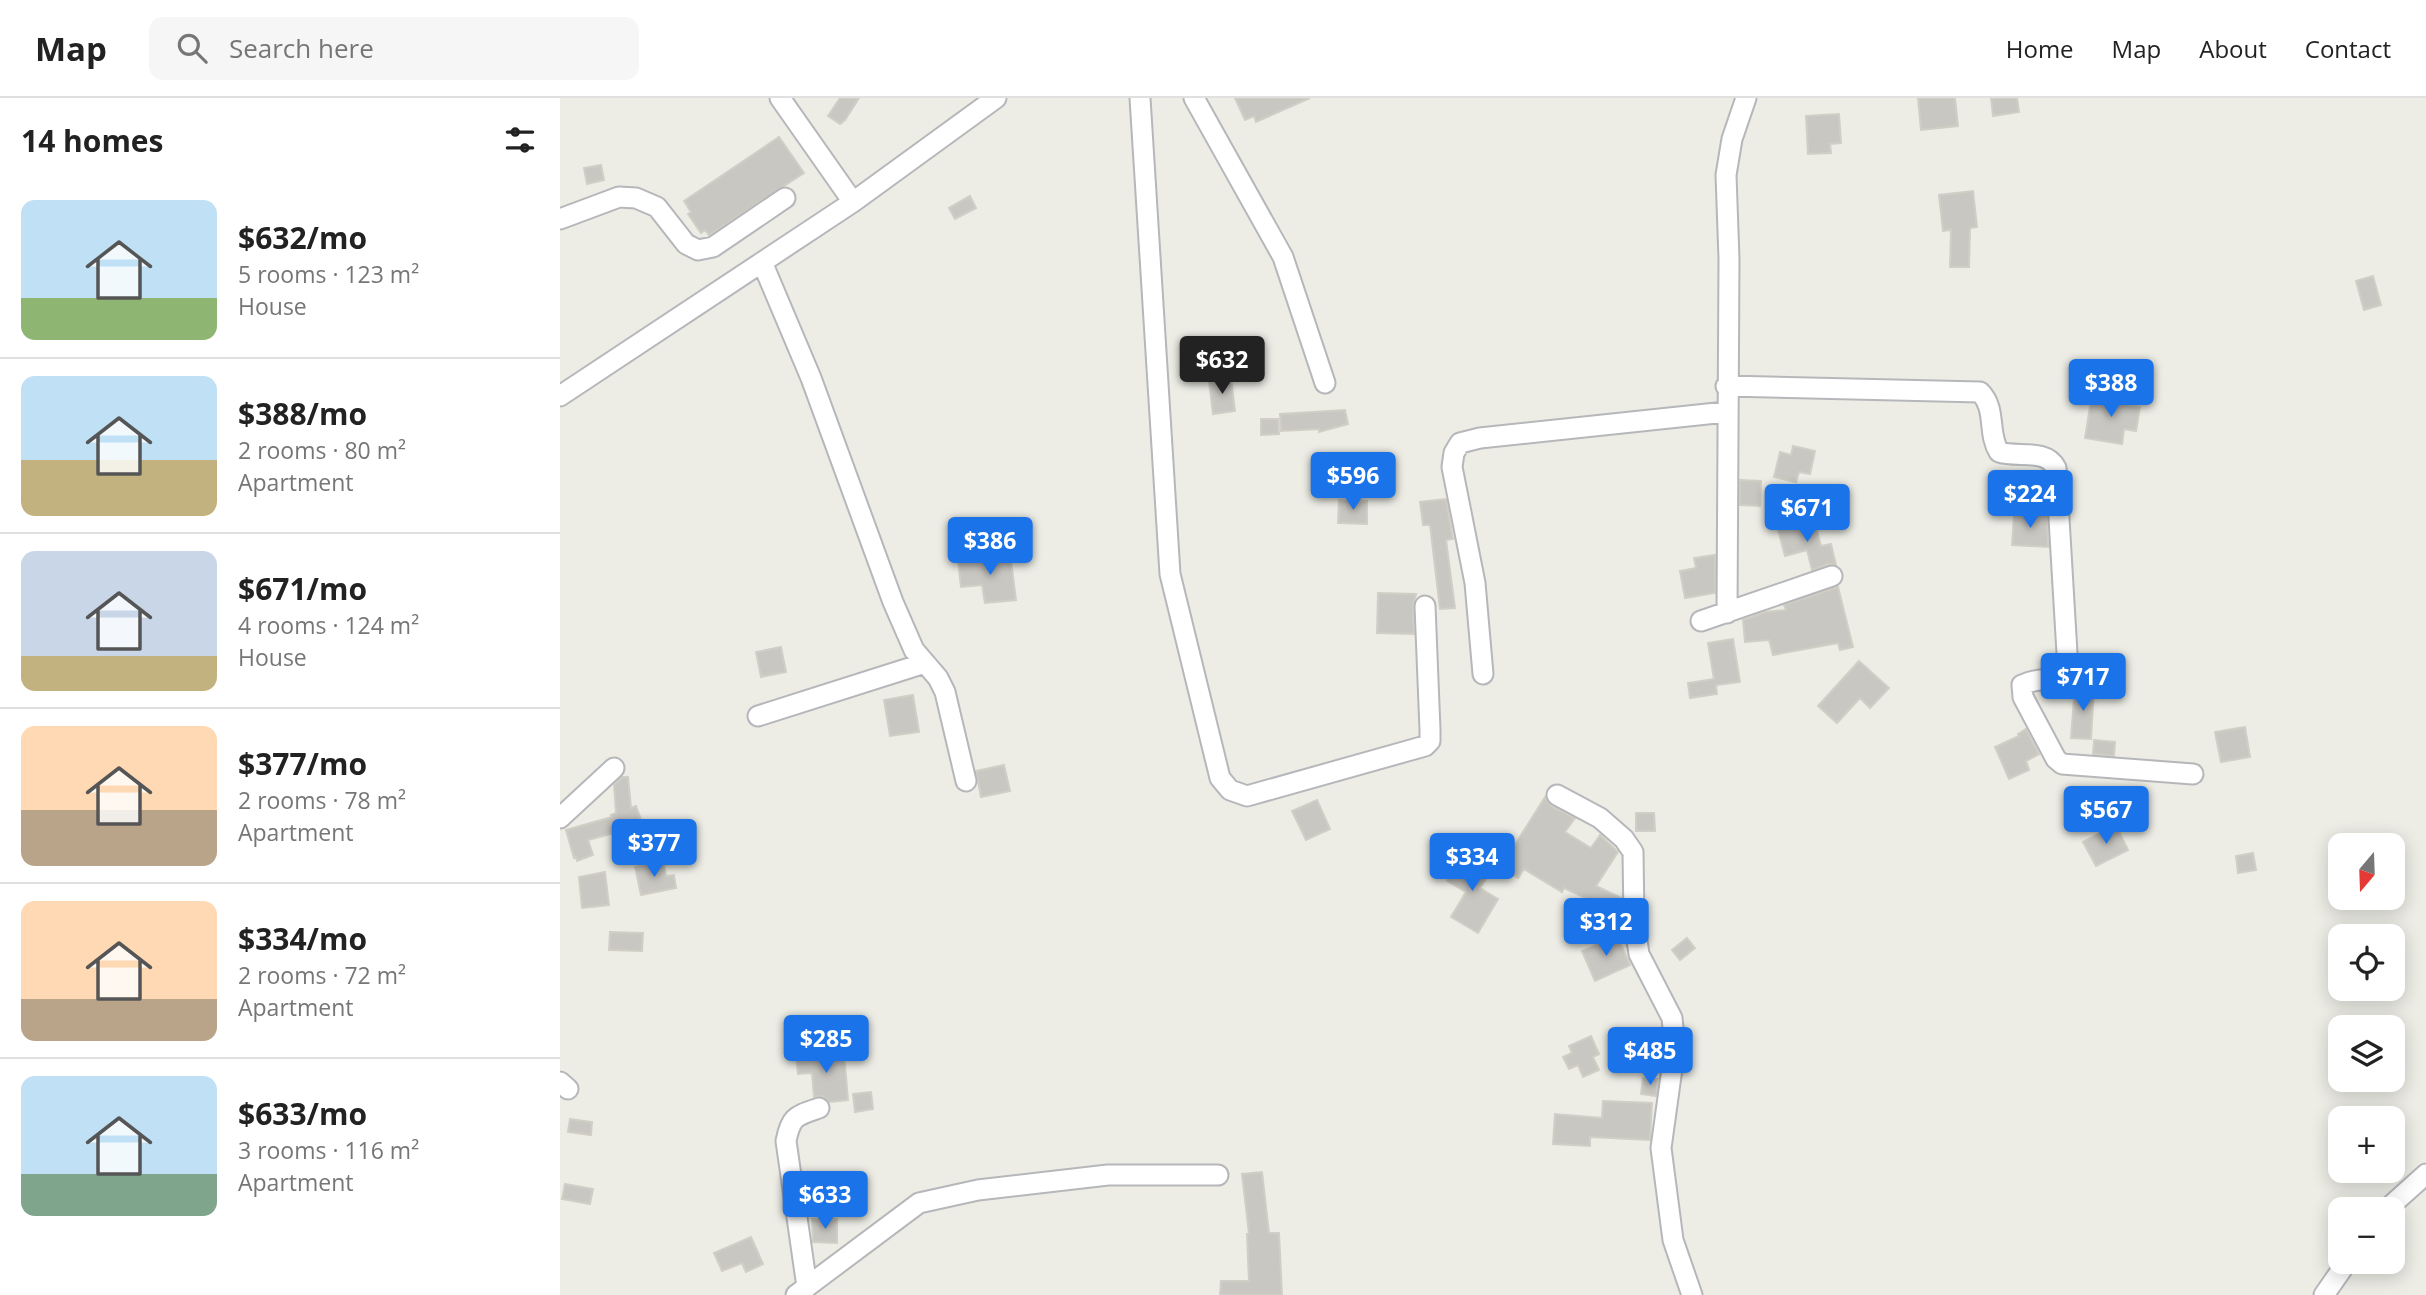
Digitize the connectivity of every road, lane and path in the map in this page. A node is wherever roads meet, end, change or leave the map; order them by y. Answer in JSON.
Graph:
{"nodes":[{"id":1,"x":780,"y":98,"type":"edge"},
{"id":2,"x":996,"y":98,"type":"edge"},
{"id":3,"x":1140,"y":98,"type":"edge"},
{"id":4,"x":1194,"y":98,"type":"edge"},
{"id":5,"x":1746,"y":98,"type":"edge"},
{"id":6,"x":785,"y":198,"type":"dead end"},
{"id":7,"x":853,"y":202,"type":"junction"},
{"id":8,"x":560,"y":219,"type":"edge"},
{"id":9,"x":762,"y":262,"type":"junction"},
{"id":10,"x":1325,"y":383,"type":"dead end"},
{"id":11,"x":1727,"y":386,"type":"junction"},
{"id":12,"x":560,"y":396,"type":"edge"},
{"id":13,"x":1726,"y":412,"type":"junction"},
{"id":14,"x":1832,"y":576,"type":"dead end"},
{"id":15,"x":1425,"y":606,"type":"dead end"},
{"id":16,"x":1727,"y":613,"type":"junction"},
{"id":17,"x":1701,"y":621,"type":"dead end"},
{"id":18,"x":925,"y":663,"type":"junction"},
{"id":19,"x":1483,"y":674,"type":"dead end"},
{"id":20,"x":758,"y":716,"type":"dead end"},
{"id":21,"x":614,"y":768,"type":"dead end"},
{"id":22,"x":2193,"y":774,"type":"dead end"},
{"id":23,"x":966,"y":781,"type":"dead end"},
{"id":24,"x":1557,"y":795,"type":"dead end"},
{"id":25,"x":560,"y":818,"type":"edge"},
{"id":26,"x":819,"y":1108,"type":"dead end"},
{"id":27,"x":2426,"y":1174,"type":"edge"},
{"id":28,"x":1217,"y":1175,"type":"dead end"},
{"id":29,"x":2400,"y":1197,"type":"edge"},
{"id":30,"x":2339,"y":1274,"type":"edge"},
{"id":31,"x":802,"y":1291,"type":"edge"},
{"id":32,"x":1692,"y":1295,"type":"edge"},
{"id":33,"x":2324,"y":1295,"type":"edge"}],
"edges":[{"from":1,"to":7,"type":"street"},
{"from":2,"to":7,"type":"street"},
{"from":3,"to":15,"type":"street"},
{"from":4,"to":10,"type":"street"},
{"from":5,"to":11,"type":"street"},
{"from":6,"to":8,"type":"street"},
{"from":7,"to":9,"type":"street"},
{"from":9,"to":12,"type":"street"},
{"from":9,"to":18,"type":"street"},
{"from":11,"to":13,"type":"street"},
{"from":11,"to":22,"type":"street"},
{"from":13,"to":16,"type":"street"},
{"from":13,"to":19,"type":"street"},
{"from":14,"to":16,"type":"street"},
{"from":16,"to":17,"type":"street"},
{"from":18,"to":20,"type":"street"},
{"from":18,"to":23,"type":"street"},
{"from":21,"to":25,"type":"street"},
{"from":24,"to":32,"type":"street"},
{"from":26,"to":31,"type":"street"},
{"from":27,"to":29,"type":"street"},
{"from":28,"to":31,"type":"street"},
{"from":30,"to":33,"type":"street"}]}
